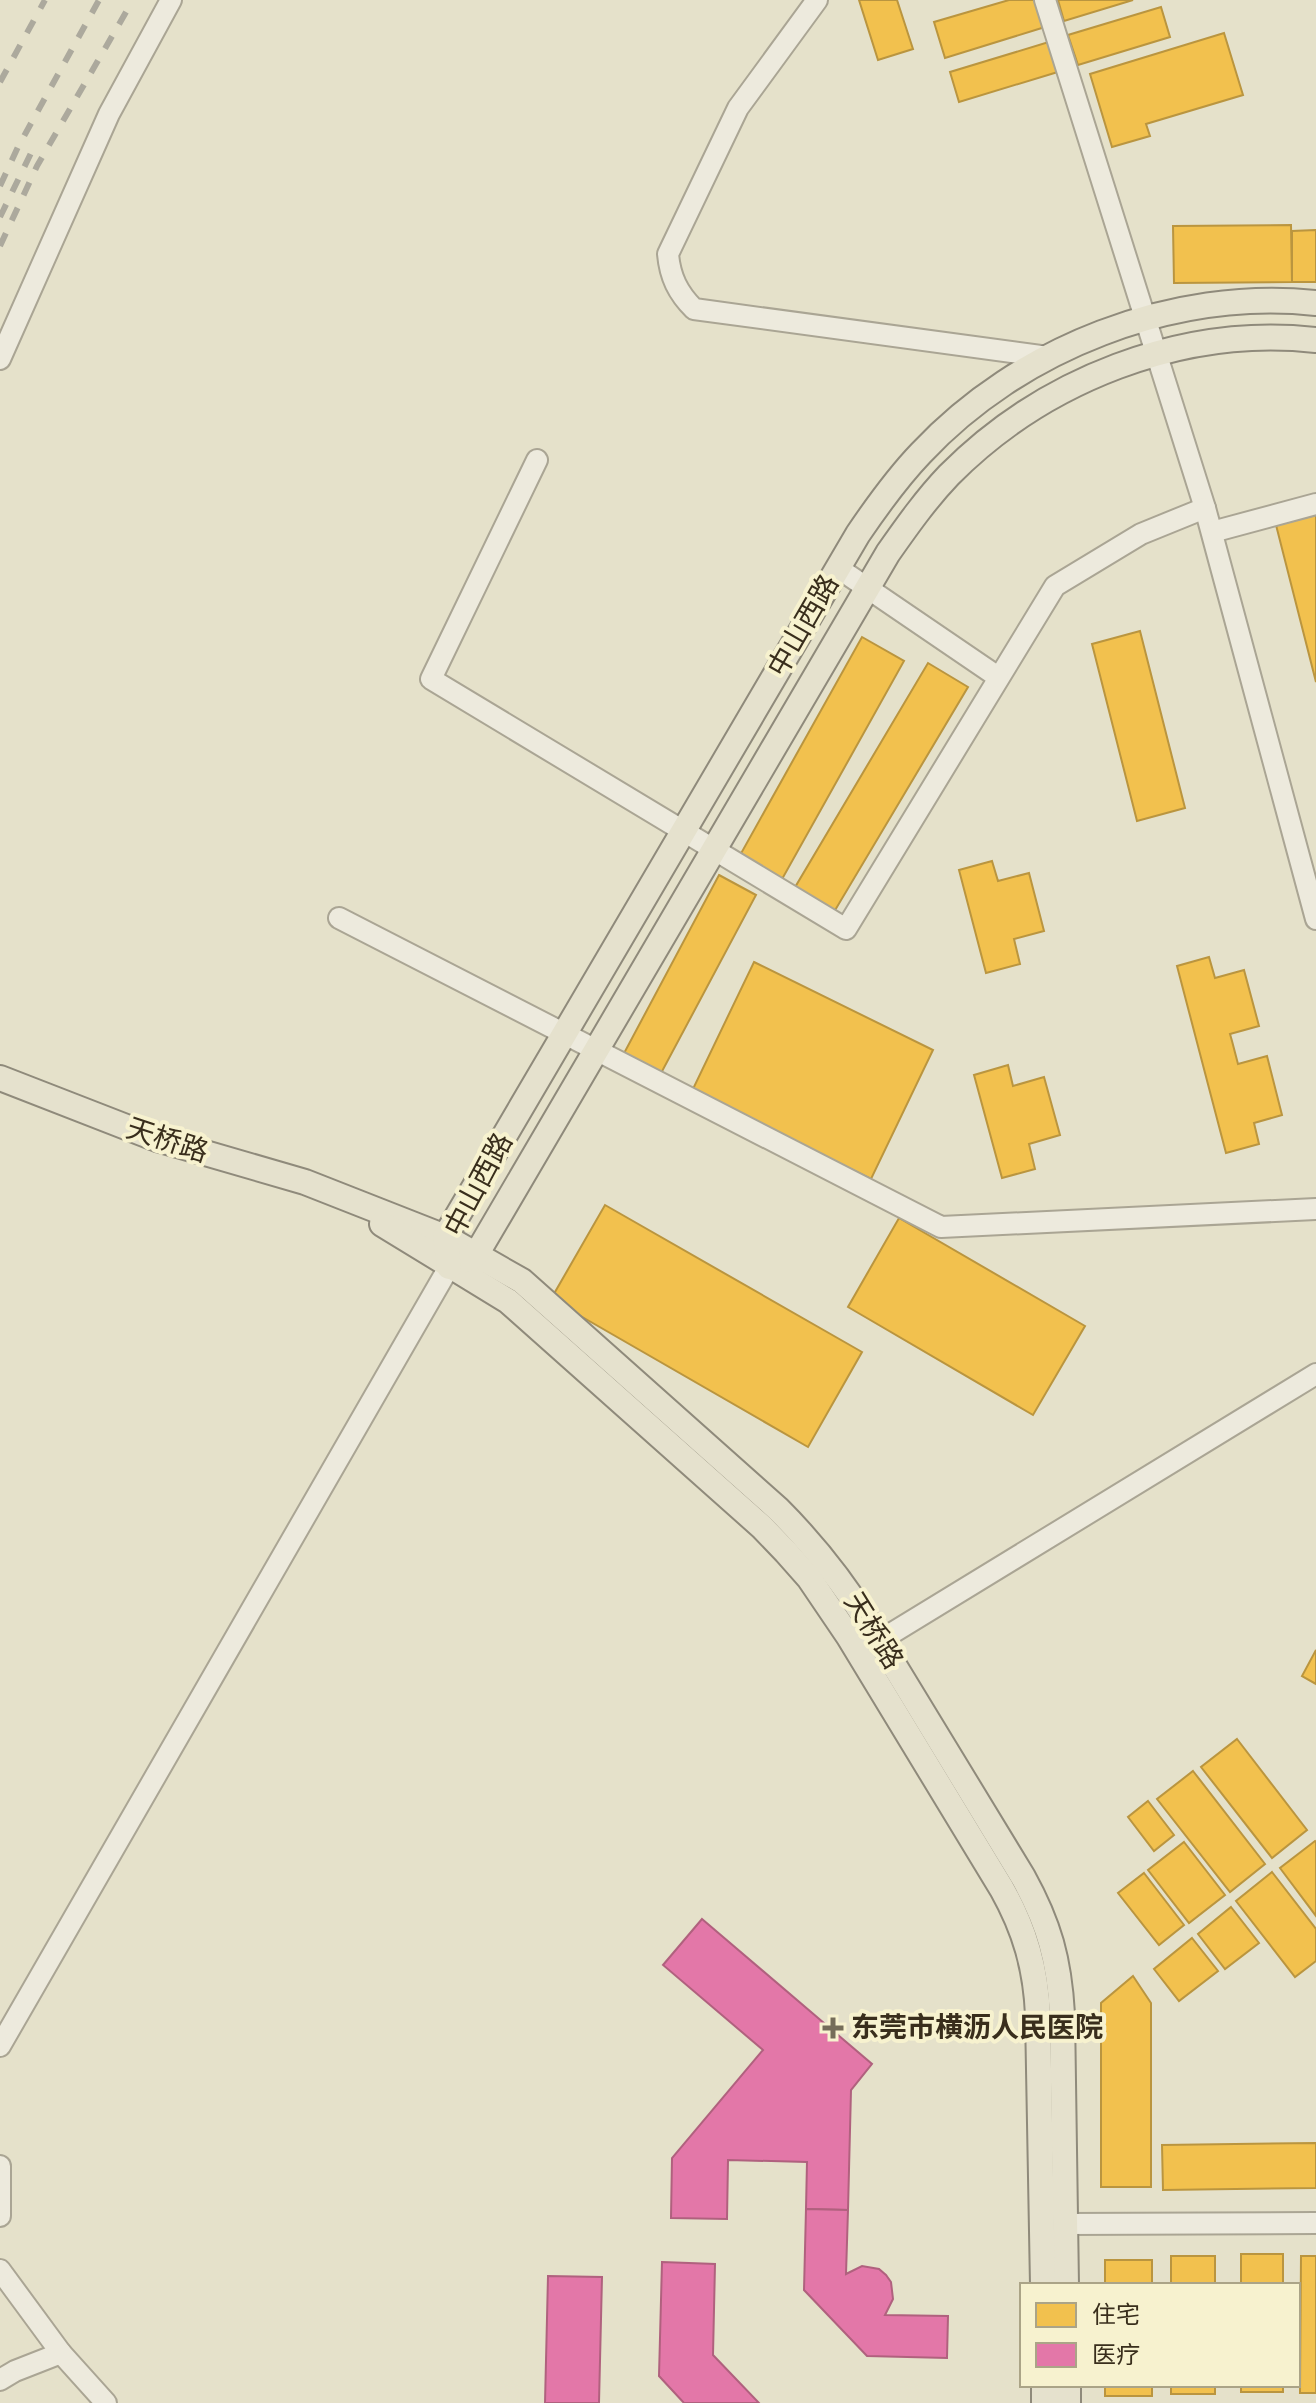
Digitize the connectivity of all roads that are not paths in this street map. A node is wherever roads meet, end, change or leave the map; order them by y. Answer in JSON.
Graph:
{"nodes":[{"id":1,"x":171,"y":0,"type":"edge"},
{"id":2,"x":817,"y":0,"type":"edge"},
{"id":3,"x":1045,"y":0,"type":"edge"},
{"id":4,"x":1316,"y":303,"type":"edge"},
{"id":5,"x":1145,"y":319,"type":"junction"},
{"id":6,"x":1316,"y":340,"type":"edge"},
{"id":7,"x":1155,"y":353,"type":"junction"},
{"id":8,"x":1048,"y":357,"type":"junction"},
{"id":9,"x":0,"y":359,"type":"edge"},
{"id":10,"x":537,"y":460,"type":"dead end"},
{"id":11,"x":1316,"y":504,"type":"edge"},
{"id":12,"x":1205,"y":508,"type":"junction"},
{"id":13,"x":1212,"y":532,"type":"junction"},
{"id":14,"x":838,"y":568,"type":"junction"},
{"id":15,"x":867,"y":588,"type":"junction"},
{"id":16,"x":998,"y":677,"type":"junction"},
{"id":17,"x":684,"y":831,"type":"junction"},
{"id":18,"x":715,"y":849,"type":"junction"},
{"id":19,"x":339,"y":918,"type":"dead end"},
{"id":20,"x":1316,"y":919,"type":"edge"},
{"id":21,"x":564,"y":1034,"type":"junction"},
{"id":22,"x":596,"y":1050,"type":"junction"},
{"id":23,"x":0,"y":1078,"type":"edge"},
{"id":24,"x":336,"y":1195,"type":"junction"},
{"id":25,"x":1316,"y":1209,"type":"edge"},
{"id":26,"x":445,"y":1237,"type":"junction"},
{"id":27,"x":476,"y":1255,"type":"junction"},
{"id":28,"x":449,"y":1267,"type":"junction"},
{"id":29,"x":1316,"y":1374,"type":"edge"},
{"id":30,"x":869,"y":1647,"type":"junction"},
{"id":31,"x":0,"y":2046,"type":"edge"},
{"id":32,"x":0,"y":2166,"type":"edge"},
{"id":33,"x":0,"y":2216,"type":"edge"},
{"id":34,"x":1316,"y":2223,"type":"edge"},
{"id":35,"x":1065,"y":2224,"type":"junction"},
{"id":36,"x":0,"y":2270,"type":"edge"},
{"id":37,"x":1043,"y":2283,"type":"edge"},
{"id":38,"x":1066,"y":2283,"type":"edge"},
{"id":39,"x":61,"y":2353,"type":"junction"},
{"id":40,"x":0,"y":2380,"type":"edge"},
{"id":41,"x":106,"y":2403,"type":"edge"}],
"edges":[{"from":1,"to":9,"type":"street"},
{"from":2,"to":8,"type":"street"},
{"from":3,"to":5,"type":"street"},
{"from":4,"to":5,"type":"main road","name":"中山西路"},
{"from":5,"to":7,"type":"street"},
{"from":5,"to":8,"type":"main road","name":"中山西路"},
{"from":6,"to":7,"type":"main road","name":"中山西路"},
{"from":7,"to":12,"type":"street"},
{"from":7,"to":15,"type":"main road","name":"中山西路"},
{"from":8,"to":14,"type":"main road","name":"中山西路"},
{"from":10,"to":17,"type":"street"},
{"from":11,"to":13,"type":"street"},
{"from":12,"to":13,"type":"street"},
{"from":12,"to":16,"type":"street"},
{"from":13,"to":20,"type":"street"},
{"from":14,"to":15,"type":"street"},
{"from":14,"to":17,"type":"main road","name":"中山西路"},
{"from":15,"to":16,"type":"street"},
{"from":15,"to":18,"type":"main road","name":"中山西路"},
{"from":16,"to":18,"type":"street"},
{"from":17,"to":18,"type":"street"},
{"from":17,"to":21,"type":"main road","name":"中山西路"},
{"from":18,"to":22,"type":"main road","name":"中山西路"},
{"from":19,"to":21,"type":"street"},
{"from":21,"to":22,"type":"street"},
{"from":21,"to":26,"type":"main road","name":"中山西路"},
{"from":22,"to":25,"type":"street"},
{"from":22,"to":27,"type":"main road","name":"中山西路"},
{"from":23,"to":24,"type":"main road","name":"天桥路"},
{"from":24,"to":26,"type":"main road","name":"天桥路"},
{"from":24,"to":28,"type":"main road","name":"天桥路"},
{"from":26,"to":27,"type":"main road","name":"天桥路"},
{"from":26,"to":28,"type":"main road","name":"中山西路"},
{"from":27,"to":28,"type":"main road","name":"中山西路"},
{"from":27,"to":30,"type":"main road","name":"天桥路"},
{"from":28,"to":30,"type":"main road","name":"天桥路"},
{"from":28,"to":31,"type":"street"},
{"from":29,"to":30,"type":"street"},
{"from":30,"to":35,"type":"main road","name":"天桥路"},
{"from":30,"to":37,"type":"main road","name":"天桥路"},
{"from":32,"to":33,"type":"street"},
{"from":34,"to":35,"type":"street"},
{"from":35,"to":38,"type":"main road","name":"天桥路"},
{"from":36,"to":39,"type":"street"},
{"from":39,"to":40,"type":"street"},
{"from":39,"to":41,"type":"street"}]}
